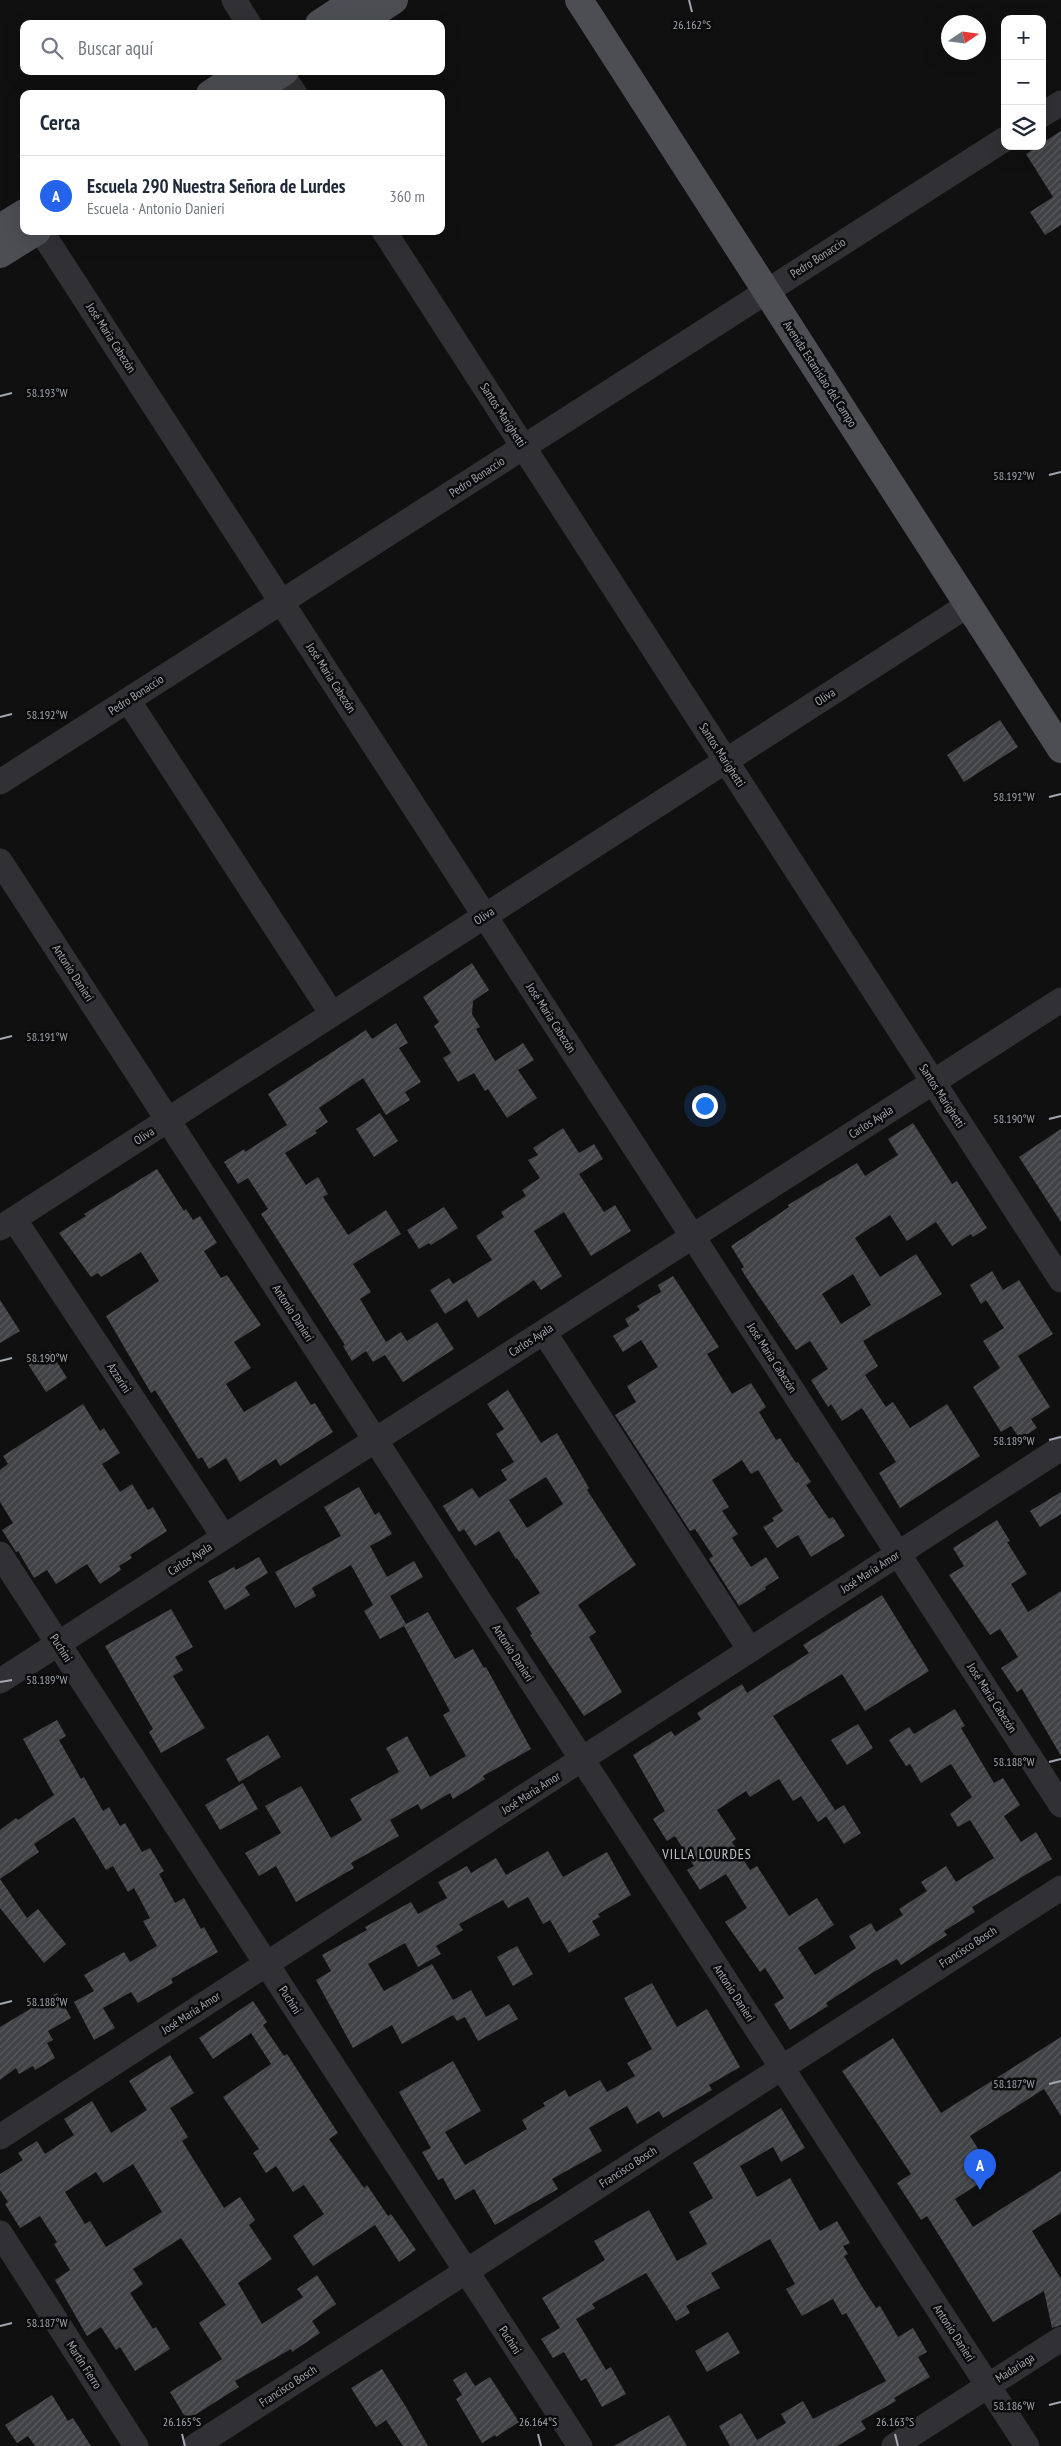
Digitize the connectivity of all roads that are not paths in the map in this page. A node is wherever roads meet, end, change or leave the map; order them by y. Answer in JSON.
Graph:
{"nodes":[{"id":1,"x":234,"y":0,"type":"edge"},
{"id":2,"x":355,"y":0,"type":"edge"},
{"id":3,"x":394,"y":0,"type":"edge"},
{"id":4,"x":578,"y":0,"type":"edge"},
{"id":5,"x":247,"y":20,"type":"edge"},
{"id":6,"x":325,"y":20,"type":"edge"},
{"id":7,"x":364,"y":20,"type":"edge"},
{"id":8,"x":239,"y":75,"type":"edge"},
{"id":9,"x":285,"y":77,"type":"edge"},
{"id":10,"x":216,"y":90,"type":"edge"},
{"id":11,"x":258,"y":90,"type":"edge"},
{"id":12,"x":1061,"y":103,"type":"edge"},
{"id":13,"x":1046,"y":112,"type":"edge"},
{"id":14,"x":1001,"y":142,"type":"edge"},
{"id":15,"x":20,"y":216,"type":"edge"},
{"id":16,"x":0,"y":228,"type":"edge"},
{"id":17,"x":31,"y":235,"type":"edge"},
{"id":18,"x":44,"y":235,"type":"edge"},
{"id":19,"x":387,"y":235,"type":"edge"},
{"id":20,"x":0,"y":254,"type":"edge"},
{"id":21,"x":766,"y":291,"type":"junction"},
{"id":22,"x":523,"y":447,"type":"junction"},
{"id":23,"x":282,"y":602,"type":"junction"},
{"id":24,"x":968,"y":605,"type":"junction"},
{"id":25,"x":128,"y":700,"type":"junction"},
{"id":26,"x":1061,"y":749,"type":"edge"},
{"id":27,"x":726,"y":761,"type":"junction"},
{"id":28,"x":0,"y":782,"type":"edge"},
{"id":29,"x":0,"y":860,"type":"edge"},
{"id":30,"x":485,"y":916,"type":"junction"},
{"id":31,"x":1061,"y":1000,"type":"edge"},
{"id":32,"x":332,"y":1014,"type":"junction"},
{"id":33,"x":933,"y":1082,"type":"junction"},
{"id":34,"x":168,"y":1120,"type":"junction"},
{"id":35,"x":7,"y":1224,"type":"edge"},
{"id":36,"x":693,"y":1236,"type":"junction"},
{"id":37,"x":1061,"y":1280,"type":"edge"},
{"id":38,"x":544,"y":1332,"type":"junction"},
{"id":39,"x":375,"y":1440,"type":"junction"},
{"id":40,"x":1061,"y":1448,"type":"edge"},
{"id":41,"x":224,"y":1537,"type":"junction"},
{"id":42,"x":0,"y":1554,"type":"edge"},
{"id":43,"x":898,"y":1554,"type":"junction"},
{"id":44,"x":58,"y":1644,"type":"junction"},
{"id":45,"x":750,"y":1650,"type":"junction"},
{"id":46,"x":0,"y":1681,"type":"edge"},
{"id":47,"x":582,"y":1759,"type":"junction"},
{"id":48,"x":1061,"y":1805,"type":"edge"},
{"id":49,"x":1061,"y":1888,"type":"edge"},
{"id":50,"x":266,"y":1964,"type":"junction"},
{"id":51,"x":782,"y":2068,"type":"junction"},
{"id":52,"x":0,"y":2137,"type":"edge"},
{"id":53,"x":0,"y":2233,"type":"edge"},
{"id":54,"x":466,"y":2271,"type":"junction"},
{"id":55,"x":1061,"y":2339,"type":"edge"},
{"id":56,"x":988,"y":2386,"type":"junction"},
{"id":57,"x":136,"y":2446,"type":"edge"},
{"id":58,"x":195,"y":2446,"type":"edge"},
{"id":59,"x":580,"y":2446,"type":"edge"},
{"id":60,"x":894,"y":2446,"type":"edge"},
{"id":61,"x":1027,"y":2446,"type":"edge"}],
"edges":[{"from":1,"to":5,"type":"street"},
{"from":2,"to":6,"type":"main road"},
{"from":3,"to":7,"type":"main road"},
{"from":4,"to":21,"type":"main road","name":"Avenida Estanislao del Campo"},
{"from":8,"to":10,"type":"main road"},
{"from":9,"to":11,"type":"main road"},
{"from":12,"to":13,"type":"street"},
{"from":14,"to":21,"type":"street","name":"Pedro Bonaccio"},
{"from":15,"to":16,"type":"main road"},
{"from":17,"to":20,"type":"main road"},
{"from":18,"to":23,"type":"street","name":"José Maria Cabezón"},
{"from":19,"to":22,"type":"street","name":"Santos Marighetti"},
{"from":21,"to":22,"type":"street","name":"Pedro Bonaccio"},
{"from":21,"to":24,"type":"main road","name":"Avenida Estanislao del Campo"},
{"from":22,"to":23,"type":"street","name":"Pedro Bonaccio"},
{"from":22,"to":27,"type":"street","name":"Santos Marighetti"},
{"from":23,"to":25,"type":"street","name":"Pedro Bonaccio"},
{"from":23,"to":30,"type":"street","name":"José Maria Cabezón"},
{"from":24,"to":26,"type":"main road","name":"Avenida Estanislao del Campo"},
{"from":24,"to":27,"type":"street","name":"Oliva"},
{"from":25,"to":28,"type":"street","name":"Pedro Bonaccio"},
{"from":25,"to":32,"type":"street"},
{"from":27,"to":30,"type":"street","name":"Oliva"},
{"from":27,"to":33,"type":"street","name":"Santos Marighetti"},
{"from":29,"to":34,"type":"street","name":"Antonio Danieri"},
{"from":30,"to":32,"type":"street","name":"Oliva"},
{"from":30,"to":36,"type":"street","name":"José Maria Cabezón"},
{"from":31,"to":33,"type":"street","name":"Carlos Ayala"},
{"from":32,"to":34,"type":"street","name":"Oliva"},
{"from":33,"to":36,"type":"street","name":"Carlos Ayala"},
{"from":33,"to":37,"type":"street","name":"Santos Marighetti"},
{"from":34,"to":35,"type":"street","name":"Oliva"},
{"from":34,"to":39,"type":"street","name":"Antonio Danieri"},
{"from":35,"to":41,"type":"street","name":"Azzarini"},
{"from":36,"to":38,"type":"street","name":"Carlos Ayala"},
{"from":36,"to":43,"type":"street","name":"José Maria Cabezón"},
{"from":38,"to":39,"type":"street","name":"Carlos Ayala"},
{"from":38,"to":45,"type":"street"},
{"from":39,"to":41,"type":"street","name":"Carlos Ayala"},
{"from":39,"to":47,"type":"street","name":"Antonio Danieri"},
{"from":40,"to":43,"type":"street","name":"José María Amor"},
{"from":41,"to":44,"type":"street","name":"Carlos Ayala"},
{"from":42,"to":44,"type":"street","name":"Puchini"},
{"from":43,"to":45,"type":"street","name":"José María Amor"},
{"from":43,"to":48,"type":"street","name":"José Maria Cabezón"},
{"from":44,"to":46,"type":"street","name":"Carlos Ayala"},
{"from":44,"to":50,"type":"street","name":"Puchini"},
{"from":45,"to":47,"type":"street","name":"José María Amor"},
{"from":47,"to":50,"type":"street","name":"José María Amor"},
{"from":47,"to":51,"type":"street","name":"Antonio Danieri"},
{"from":49,"to":51,"type":"street","name":"Francisco Bosch"},
{"from":50,"to":52,"type":"street","name":"José María Amor"},
{"from":50,"to":54,"type":"street","name":"Puchini"},
{"from":51,"to":54,"type":"street","name":"Francisco Bosch"},
{"from":51,"to":56,"type":"street","name":"Antonio Danieri"},
{"from":53,"to":57,"type":"street","name":"Martín Fierro"},
{"from":54,"to":58,"type":"street","name":"Francisco Bosch"},
{"from":54,"to":59,"type":"street","name":"Puchini"},
{"from":55,"to":56,"type":"street","name":"Madariaga"},
{"from":56,"to":60,"type":"street","name":"Madariaga"},
{"from":56,"to":61,"type":"street","name":"Antonio Danieri"}]}
